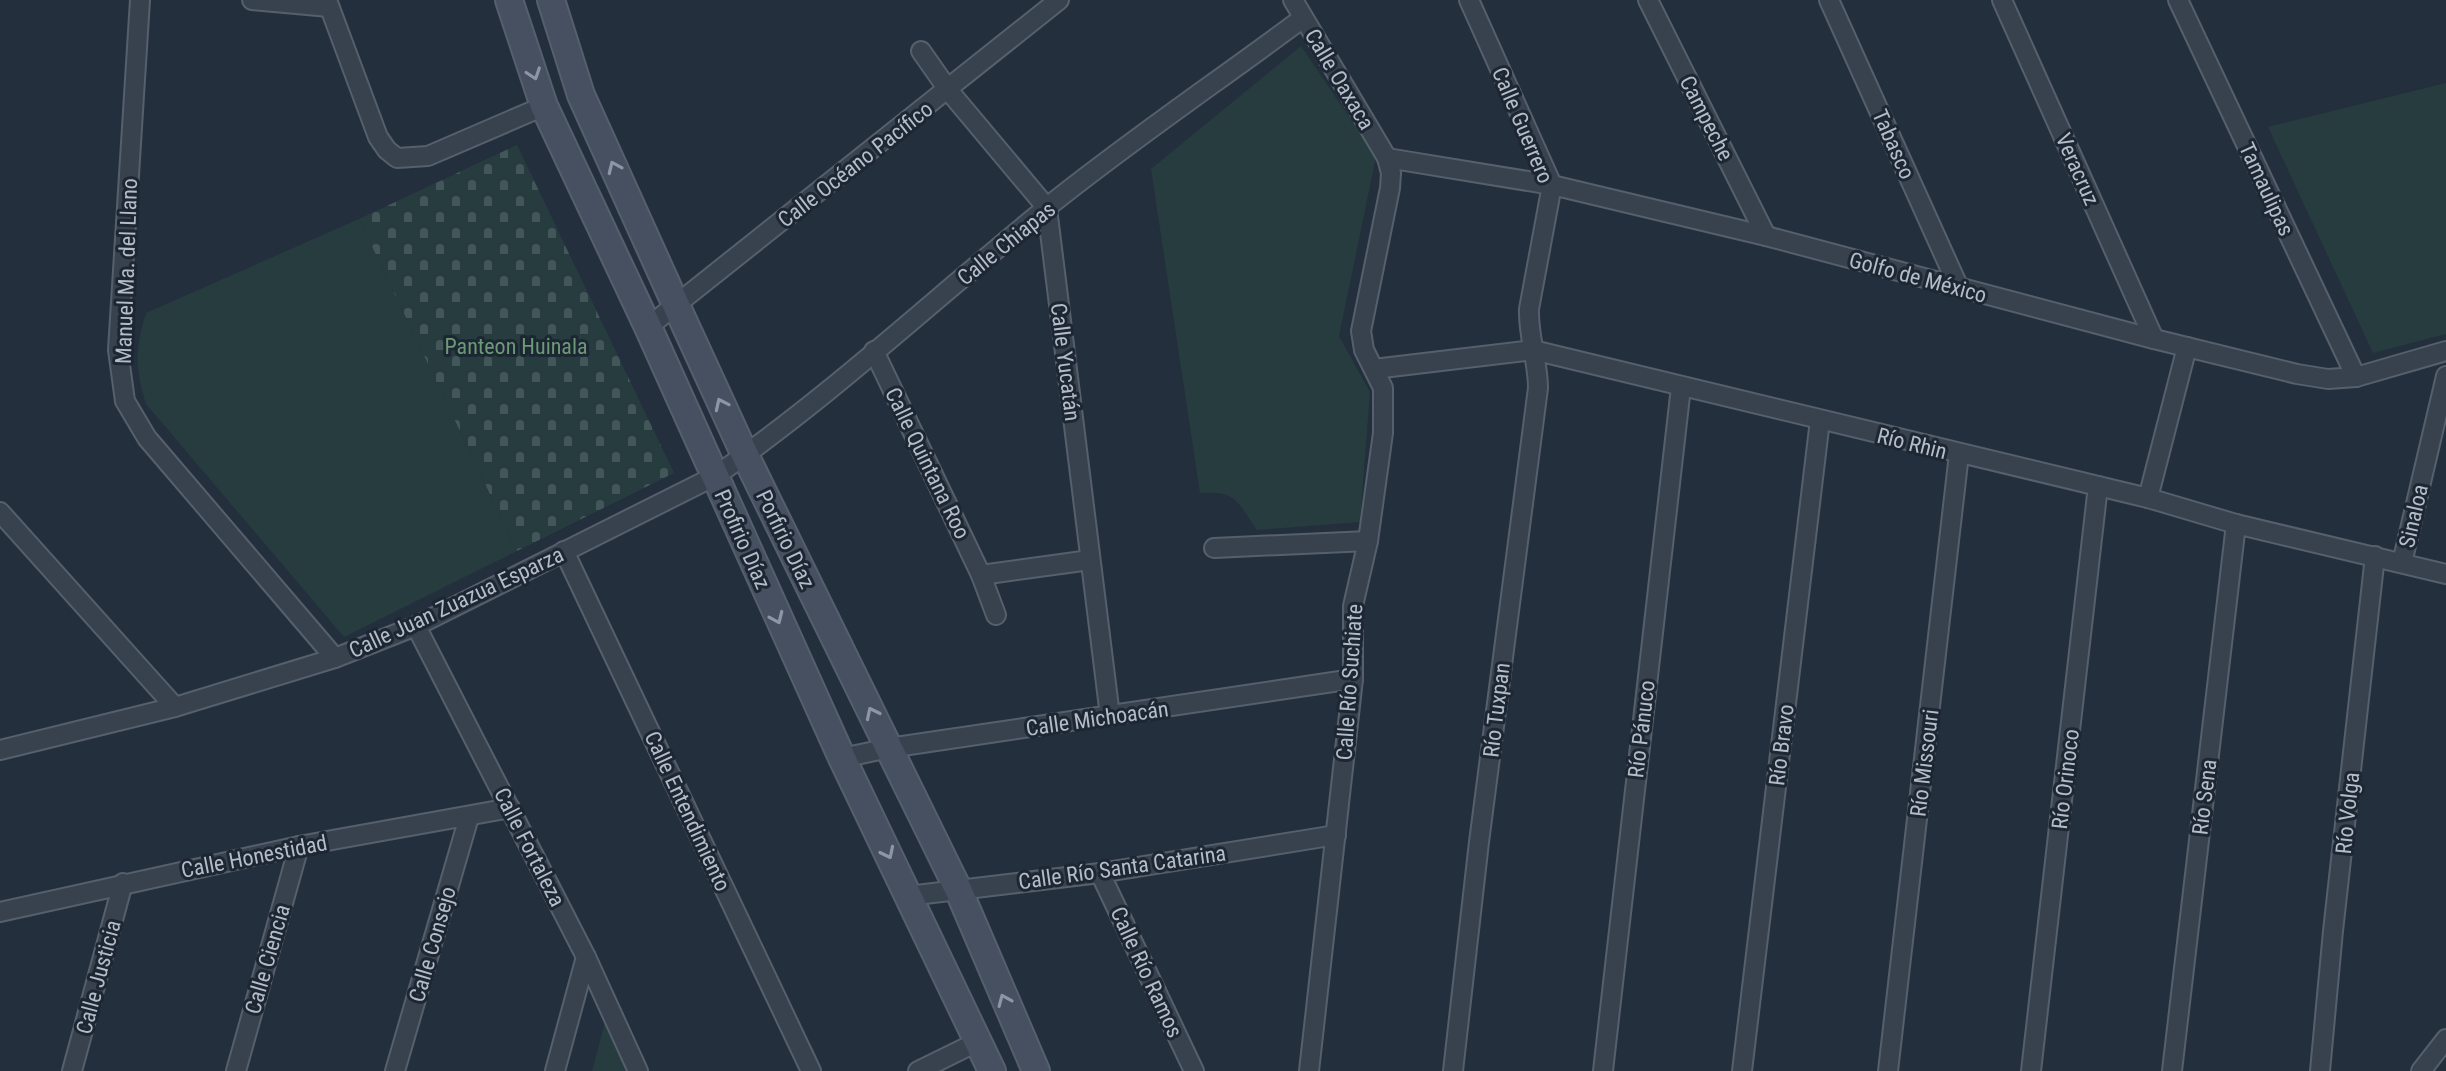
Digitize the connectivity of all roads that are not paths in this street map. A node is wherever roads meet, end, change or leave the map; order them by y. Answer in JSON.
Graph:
{"nodes":[{"id":1,"x":140,"y":0,"type":"edge"},
{"id":2,"x":252,"y":0,"type":"edge"},
{"id":3,"x":509,"y":0,"type":"edge"},
{"id":4,"x":551,"y":0,"type":"edge"},
{"id":5,"x":1059,"y":0,"type":"edge"},
{"id":6,"x":1293,"y":0,"type":"edge"},
{"id":7,"x":1469,"y":0,"type":"edge"},
{"id":8,"x":1648,"y":0,"type":"edge"},
{"id":9,"x":1829,"y":0,"type":"edge"},
{"id":10,"x":2002,"y":0,"type":"edge"},
{"id":11,"x":2178,"y":0,"type":"edge"},
{"id":12,"x":328,"y":3,"type":"edge"},
{"id":13,"x":1303,"y":18,"type":"junction"},
{"id":14,"x":921,"y":51,"type":"dead end"},
{"id":15,"x":949,"y":91,"type":"junction"},
{"id":16,"x":544,"y":106,"type":"junction"},
{"id":17,"x":1387,"y":158,"type":"junction"},
{"id":18,"x":1552,"y":185,"type":"junction"},
{"id":19,"x":1047,"y":208,"type":"junction"},
{"id":20,"x":1766,"y":236,"type":"junction"},
{"id":21,"x":1959,"y":288,"type":"junction"},
{"id":22,"x":676,"y":305,"type":"junction"},
{"id":23,"x":648,"y":327,"type":"junction"},
{"id":24,"x":2154,"y":339,"type":"junction"},
{"id":25,"x":2187,"y":347,"type":"junction"},
{"id":26,"x":1533,"y":350,"type":"junction"},
{"id":27,"x":874,"y":351,"type":"junction"},
{"id":28,"x":2446,"y":351,"type":"edge"},
{"id":29,"x":1374,"y":369,"type":"junction"},
{"id":30,"x":2446,"y":376,"type":"edge"},
{"id":31,"x":2356,"y":377,"type":"junction"},
{"id":32,"x":1681,"y":387,"type":"junction"},
{"id":33,"x":1820,"y":420,"type":"junction"},
{"id":34,"x":1959,"y":454,"type":"junction"},
{"id":35,"x":745,"y":455,"type":"junction"},
{"id":36,"x":715,"y":476,"type":"junction"},
{"id":37,"x":2098,"y":486,"type":"junction"},
{"id":38,"x":2148,"y":498,"type":"junction"},
{"id":39,"x":0,"y":512,"type":"edge"},
{"id":40,"x":2236,"y":524,"type":"junction"},
{"id":41,"x":1368,"y":541,"type":"junction"},
{"id":42,"x":1214,"y":548,"type":"dead end"},
{"id":43,"x":564,"y":551,"type":"junction"},
{"id":44,"x":2375,"y":556,"type":"junction"},
{"id":45,"x":1090,"y":560,"type":"junction"},
{"id":46,"x":2402,"y":563,"type":"junction"},
{"id":47,"x":2446,"y":574,"type":"edge"},
{"id":48,"x":981,"y":575,"type":"junction"},
{"id":49,"x":996,"y":615,"type":"dead end"},
{"id":50,"x":416,"y":626,"type":"junction"},
{"id":51,"x":335,"y":658,"type":"junction"},
{"id":52,"x":1353,"y":679,"type":"junction"},
{"id":53,"x":175,"y":707,"type":"junction"},
{"id":54,"x":1110,"y":716,"type":"junction"},
{"id":55,"x":889,"y":748,"type":"junction"},
{"id":56,"x":0,"y":750,"type":"edge"},
{"id":57,"x":842,"y":758,"type":"junction"},
{"id":58,"x":510,"y":808,"type":"junction"},
{"id":59,"x":469,"y":817,"type":"junction"},
{"id":60,"x":1336,"y":835,"type":"junction"},
{"id":61,"x":299,"y":846,"type":"junction"},
{"id":62,"x":1100,"y":873,"type":"junction"},
{"id":63,"x":123,"y":883,"type":"junction"},
{"id":64,"x":958,"y":889,"type":"junction"},
{"id":65,"x":908,"y":896,"type":"junction"},
{"id":66,"x":0,"y":912,"type":"edge"},
{"id":67,"x":586,"y":957,"type":"junction"},
{"id":68,"x":2446,"y":1039,"type":"edge"},
{"id":69,"x":979,"y":1041,"type":"junction"},
{"id":70,"x":72,"y":1071,"type":"edge"},
{"id":71,"x":236,"y":1071,"type":"edge"},
{"id":72,"x":395,"y":1071,"type":"edge"},
{"id":73,"x":555,"y":1071,"type":"edge"},
{"id":74,"x":638,"y":1071,"type":"edge"},
{"id":75,"x":811,"y":1071,"type":"edge"},
{"id":76,"x":918,"y":1071,"type":"edge"},
{"id":77,"x":992,"y":1071,"type":"edge"},
{"id":78,"x":1036,"y":1071,"type":"edge"},
{"id":79,"x":1194,"y":1071,"type":"edge"},
{"id":80,"x":1309,"y":1071,"type":"edge"},
{"id":81,"x":1453,"y":1071,"type":"edge"},
{"id":82,"x":1603,"y":1071,"type":"edge"},
{"id":83,"x":1742,"y":1071,"type":"edge"},
{"id":84,"x":1888,"y":1071,"type":"edge"},
{"id":85,"x":2031,"y":1071,"type":"edge"},
{"id":86,"x":2172,"y":1071,"type":"edge"},
{"id":87,"x":2320,"y":1071,"type":"edge"},
{"id":88,"x":2421,"y":1071,"type":"edge"}],
"edges":[{"from":1,"to":51,"type":"street","name":"Manuel Ma. del Llano"},
{"from":2,"to":12,"type":"street"},
{"from":3,"to":16,"type":"street","name":"Profirio Díaz","one_way":true},
{"from":22,"to":4,"type":"street","name":"Porfirio Díaz","one_way":true},
{"from":5,"to":15,"type":"street","name":"Calle Océano Pacífico"},
{"from":6,"to":13,"type":"street","name":"Calle Oaxaca"},
{"from":7,"to":18,"type":"street","name":"Calle Guerrero"},
{"from":8,"to":20,"type":"street","name":"Campeche"},
{"from":9,"to":21,"type":"street","name":"Tabasco"},
{"from":10,"to":24,"type":"street","name":"Veracruz"},
{"from":11,"to":31,"type":"street","name":"Tamaulipas"},
{"from":12,"to":16,"type":"street"},
{"from":13,"to":17,"type":"street","name":"Calle Oaxaca"},
{"from":13,"to":19,"type":"street","name":"Calle Chiapas"},
{"from":14,"to":15,"type":"street"},
{"from":15,"to":19,"type":"street"},
{"from":15,"to":22,"type":"street","name":"Calle Océano Pacífico"},
{"from":16,"to":23,"type":"street","name":"Profirio Díaz"},
{"from":17,"to":18,"type":"street","name":"Golfo de México"},
{"from":17,"to":29,"type":"street","name":"Calle Río Suchiate"},
{"from":18,"to":20,"type":"street","name":"Golfo de México"},
{"from":18,"to":26,"type":"street","name":"Calle Guerrero"},
{"from":19,"to":27,"type":"street","name":"Calle Chiapas"},
{"from":19,"to":45,"type":"street","name":"Calle Yucatán"},
{"from":20,"to":21,"type":"street","name":"Golfo de México"},
{"from":21,"to":24,"type":"street","name":"Golfo de México"},
{"from":22,"to":23,"type":"street","name":"Calle Océano Pacífico"},
{"from":35,"to":22,"type":"street","name":"Porfirio Díaz","one_way":true},
{"from":23,"to":36,"type":"street","name":"Profirio Díaz"},
{"from":24,"to":25,"type":"street","name":"Golfo de México"},
{"from":25,"to":31,"type":"street","name":"Golfo de México"},
{"from":25,"to":38,"type":"street"},
{"from":26,"to":29,"type":"street","name":"Río Rhin"},
{"from":26,"to":32,"type":"street","name":"Río Rhin"},
{"from":26,"to":81,"type":"street","name":"Río Tuxpan"},
{"from":27,"to":35,"type":"street","name":"Calle Chiapas"},
{"from":27,"to":48,"type":"street","name":"Calle Quintana Roo"},
{"from":28,"to":31,"type":"street","name":"Golfo de México"},
{"from":29,"to":41,"type":"street","name":"Calle Río Suchiate"},
{"from":30,"to":46,"type":"street","name":"Sinaloa"},
{"from":32,"to":33,"type":"street","name":"Río Rhin"},
{"from":32,"to":82,"type":"street","name":"Río Pánuco"},
{"from":33,"to":34,"type":"street","name":"Río Rhin"},
{"from":33,"to":83,"type":"street","name":"Río Bravo"},
{"from":34,"to":37,"type":"street","name":"Río Rhin"},
{"from":34,"to":84,"type":"street","name":"Río Missouri"},
{"from":35,"to":36,"type":"street","name":"Calle Chiapas"},
{"from":55,"to":35,"type":"street","name":"Porfirio Díaz","one_way":true},
{"from":36,"to":43,"type":"street","name":"Calle Juan Zuazua Esparza"},
{"from":36,"to":57,"type":"street","name":"Profirio Díaz","one_way":true},
{"from":37,"to":38,"type":"street","name":"Río Rhin"},
{"from":37,"to":85,"type":"street","name":"Río Orinoco"},
{"from":38,"to":40,"type":"street","name":"Río Rhin"},
{"from":39,"to":53,"type":"street"},
{"from":40,"to":44,"type":"street","name":"Río Rhin"},
{"from":40,"to":86,"type":"street","name":"Río Sena"},
{"from":41,"to":42,"type":"street"},
{"from":41,"to":52,"type":"street","name":"Calle Río Suchiate"},
{"from":43,"to":50,"type":"street","name":"Calle Juan Zuazua Esparza"},
{"from":43,"to":75,"type":"street","name":"Calle Entendimiento"},
{"from":44,"to":46,"type":"street","name":"Río Rhin"},
{"from":44,"to":87,"type":"street","name":"Río Volga"},
{"from":45,"to":48,"type":"street"},
{"from":45,"to":54,"type":"street","name":"Calle Yucatán"},
{"from":46,"to":47,"type":"street","name":"Río Rhin"},
{"from":48,"to":49,"type":"street","name":"Calle Quintana Roo"},
{"from":50,"to":51,"type":"street","name":"Calle Juan Zuazua Esparza"},
{"from":50,"to":58,"type":"street","name":"Calle Fortaleza"},
{"from":51,"to":53,"type":"street","name":"Calle Juan Zuazua Esparza"},
{"from":52,"to":54,"type":"street","name":"Calle Michoacán"},
{"from":52,"to":60,"type":"street","name":"Calle Río Suchiate"},
{"from":53,"to":56,"type":"street","name":"Calle Juan Zuazua Esparza"},
{"from":54,"to":55,"type":"street","name":"Calle Michoacán"},
{"from":55,"to":57,"type":"street","name":"Calle Michoacán"},
{"from":55,"to":64,"type":"street","name":"Porfirio Díaz"},
{"from":57,"to":65,"type":"street","name":"Profirio Díaz","one_way":true},
{"from":58,"to":59,"type":"street","name":"Calle Honestidad"},
{"from":58,"to":67,"type":"street","name":"Calle Fortaleza"},
{"from":59,"to":61,"type":"street","name":"Calle Honestidad"},
{"from":59,"to":72,"type":"street","name":"Calle Consejo"},
{"from":60,"to":62,"type":"street","name":"Calle Río Santa Catarina"},
{"from":60,"to":80,"type":"street","name":"Calle Río Suchiate"},
{"from":61,"to":63,"type":"street","name":"Calle Honestidad"},
{"from":61,"to":71,"type":"street","name":"Calle Ciencia"},
{"from":62,"to":64,"type":"street","name":"Calle Río Santa Catarina"},
{"from":62,"to":79,"type":"street","name":"Calle Río Ramos"},
{"from":63,"to":66,"type":"street","name":"Calle Honestidad"},
{"from":63,"to":70,"type":"street","name":"Calle Justicia"},
{"from":64,"to":65,"type":"street","name":"Calle Río Santa Catarina"},
{"from":78,"to":64,"type":"street","name":"Porfirio Díaz","one_way":true},
{"from":65,"to":69,"type":"street","name":"Profirio Díaz"},
{"from":67,"to":73,"type":"street"},
{"from":67,"to":74,"type":"street","name":"Calle Fortaleza"},
{"from":68,"to":88,"type":"street"},
{"from":69,"to":76,"type":"street"},
{"from":69,"to":77,"type":"street","name":"Profirio Díaz"}]}
